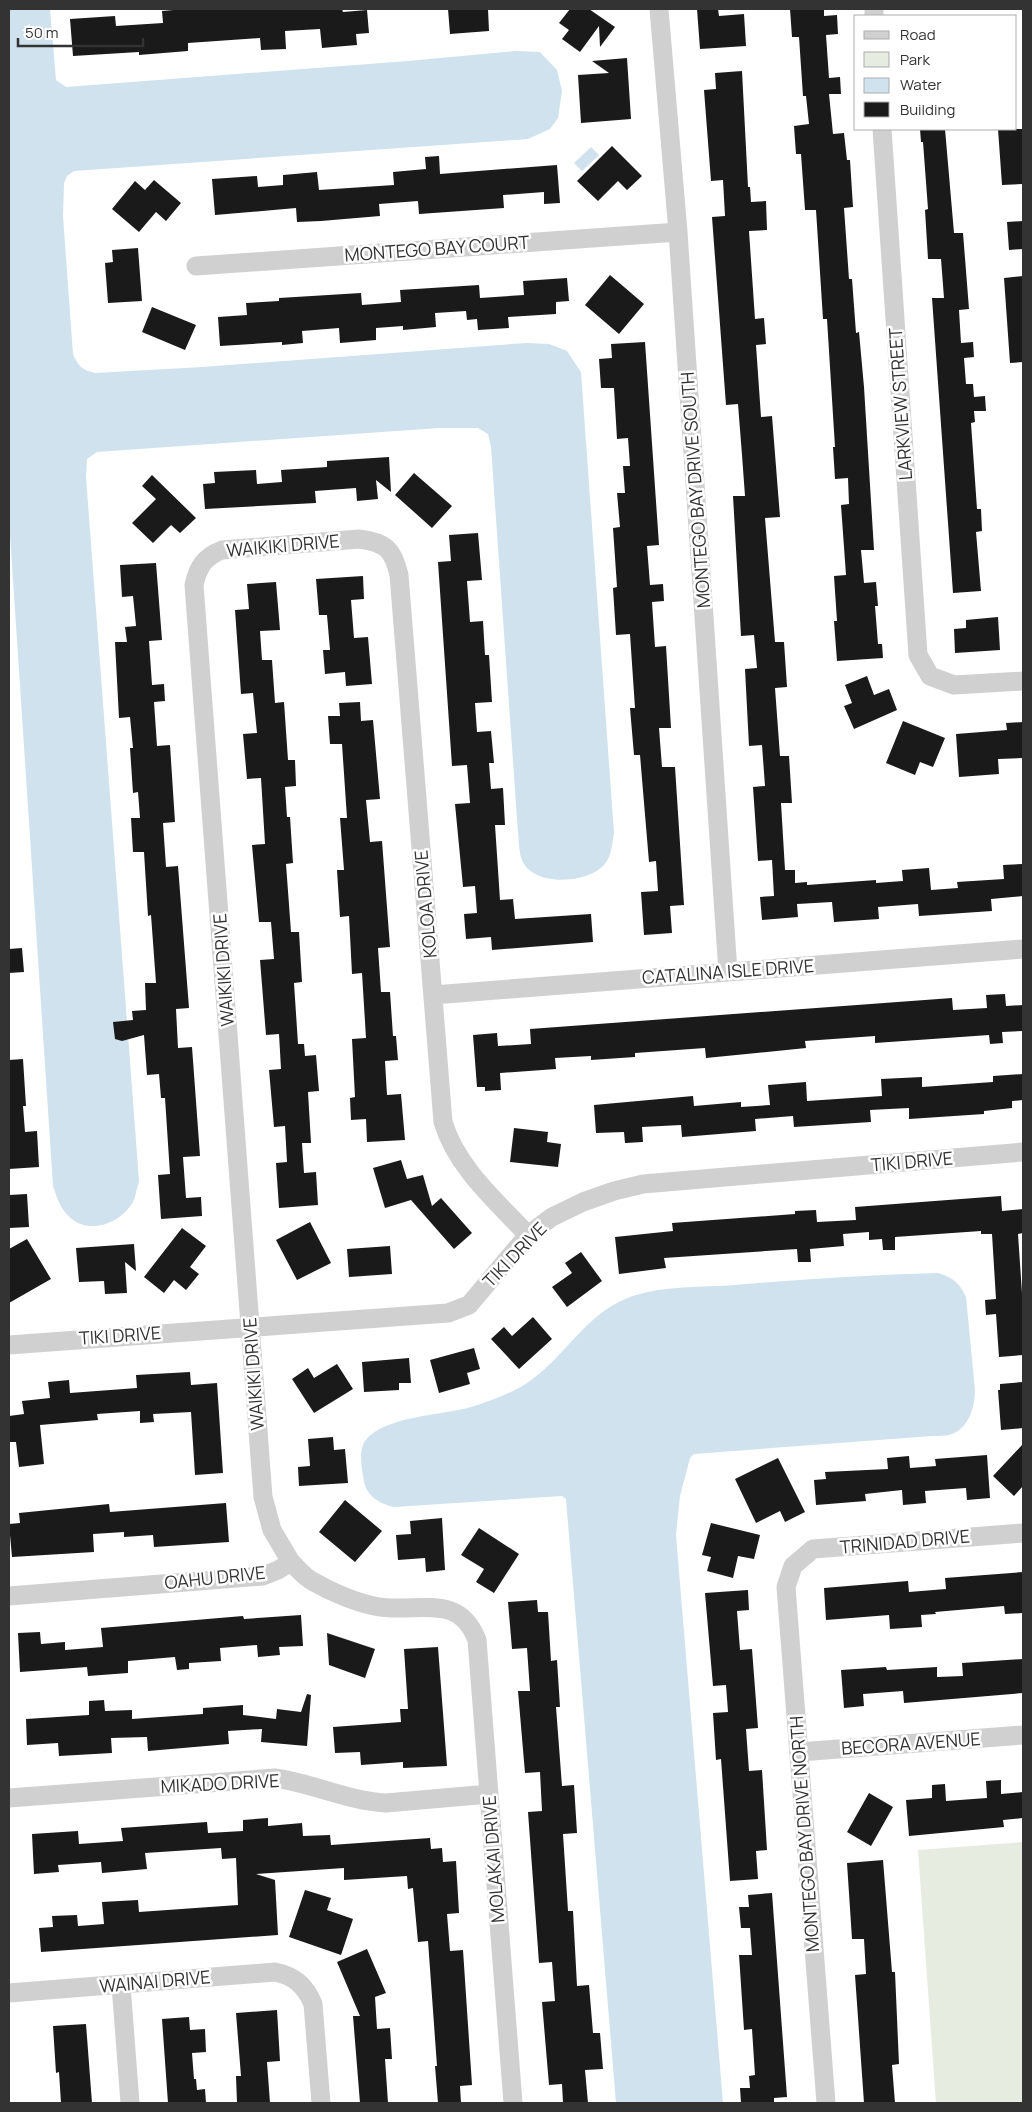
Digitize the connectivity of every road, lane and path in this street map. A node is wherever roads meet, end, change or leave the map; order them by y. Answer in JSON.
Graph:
{"nodes":[{"id":1,"x":659,"y":9,"type":"edge"},
{"id":2,"x":882,"y":130,"type":"edge"},
{"id":3,"x":678,"y":232,"type":"junction"},
{"id":4,"x":196,"y":266,"type":"dead end"},
{"id":5,"x":386,"y":546,"type":"joint"},
{"id":6,"x":1023,"y":681,"type":"edge"},
{"id":7,"x":1023,"y":949,"type":"edge"},
{"id":8,"x":728,"y":972,"type":"junction"},
{"id":9,"x":433,"y":996,"type":"junction"},
{"id":10,"x":1023,"y":1152,"type":"edge"},
{"id":11,"x":528,"y":1235,"type":"junction"},
{"id":12,"x":251,"y":1326,"type":"junction"},
{"id":13,"x":9,"y":1345,"type":"edge"},
{"id":14,"x":1023,"y":1533,"type":"edge"},
{"id":15,"x":291,"y":1562,"type":"junction"},
{"id":16,"x":793,"y":1566,"type":"joint"},
{"id":17,"x":9,"y":1596,"type":"edge"},
{"id":18,"x":1023,"y":1735,"type":"edge"},
{"id":19,"x":799,"y":1752,"type":"junction"},
{"id":20,"x":489,"y":1794,"type":"junction"},
{"id":21,"x":9,"y":1798,"type":"edge"},
{"id":22,"x":121,"y":1985,"type":"junction"},
{"id":23,"x":9,"y":1988,"type":"edge"},
{"id":24,"x":130,"y":2103,"type":"edge"},
{"id":25,"x":321,"y":2103,"type":"edge"},
{"id":26,"x":513,"y":2103,"type":"edge"},
{"id":27,"x":826,"y":2103,"type":"edge"}],
"edges":[{"from":1,"to":3,"type":"street","name":"MONTEGO BAY DRIVE SOUTH"},
{"from":2,"to":6,"type":"street","name":"LARKVIEW STREET"},
{"from":3,"to":4,"type":"street","name":"MONTEGO BAY COURT"},
{"from":3,"to":8,"type":"street","name":"MONTEGO BAY DRIVE SOUTH"},
{"from":5,"to":9,"type":"street","name":"KOLOA DRIVE"},
{"from":5,"to":12,"type":"street","name":"WAIKIKI DRIVE"},
{"from":7,"to":8,"type":"street","name":"CATALINA ISLE DRIVE"},
{"from":8,"to":9,"type":"street","name":"CATALINA ISLE DRIVE"},
{"from":9,"to":11,"type":"street","name":"KOLOA DRIVE"},
{"from":10,"to":11,"type":"street","name":"TIKI DRIVE"},
{"from":11,"to":12,"type":"street","name":"TIKI DRIVE"},
{"from":12,"to":13,"type":"street","name":"TIKI DRIVE"},
{"from":12,"to":15,"type":"street","name":"WAIKIKI DRIVE"},
{"from":14,"to":16,"type":"street","name":"TRINIDAD DRIVE"},
{"from":15,"to":17,"type":"street","name":"OAHU DRIVE"},
{"from":15,"to":20,"type":"street","name":"MOLAKAI DRIVE"},
{"from":16,"to":19,"type":"street","name":"MONTEGO BAY DRIVE NORTH"},
{"from":18,"to":19,"type":"street","name":"BECORA AVENUE"},
{"from":19,"to":27,"type":"street","name":"MONTEGO BAY DRIVE NORTH"},
{"from":20,"to":21,"type":"street","name":"MIKADO DRIVE"},
{"from":20,"to":26,"type":"street","name":"MOLAKAI DRIVE"},
{"from":22,"to":23,"type":"street","name":"WAINAI DRIVE"},
{"from":22,"to":24,"type":"street"},
{"from":22,"to":25,"type":"street","name":"WAINAI DRIVE"}]}
